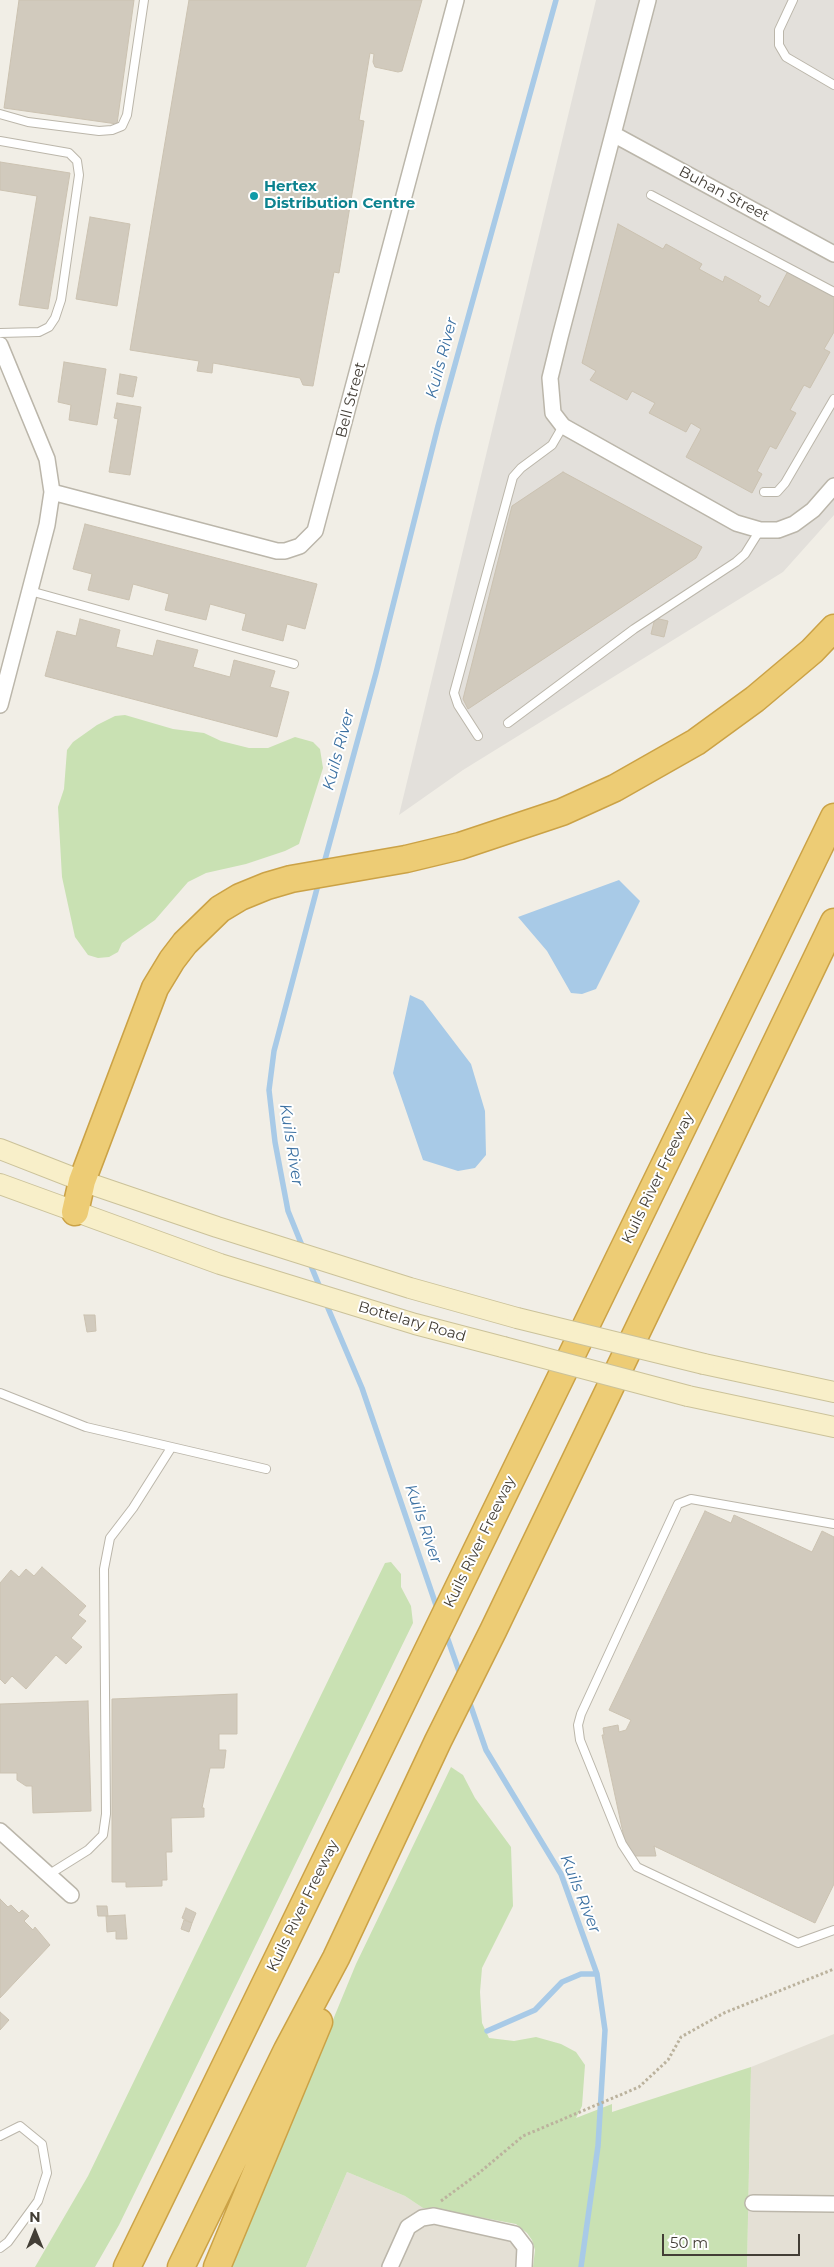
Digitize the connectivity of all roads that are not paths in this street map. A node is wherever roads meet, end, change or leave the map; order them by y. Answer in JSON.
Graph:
{"nodes":[{"id":1,"x":144,"y":0,"type":"edge"},
{"id":2,"x":456,"y":0,"type":"edge"},
{"id":3,"x":648,"y":0,"type":"edge"},
{"id":4,"x":793,"y":0,"type":"edge"},
{"id":5,"x":834,"y":85,"type":"edge"},
{"id":6,"x":0,"y":114,"type":"edge"},
{"id":7,"x":613,"y":134,"type":"junction"},
{"id":8,"x":0,"y":141,"type":"edge"},
{"id":9,"x":650,"y":195,"type":"dead end"},
{"id":10,"x":834,"y":254,"type":"edge"},
{"id":11,"x":834,"y":292,"type":"edge"},
{"id":12,"x":0,"y":333,"type":"edge"},
{"id":13,"x":0,"y":346,"type":"edge"},
{"id":14,"x":834,"y":399,"type":"edge"},
{"id":15,"x":563,"y":426,"type":"junction"},
{"id":16,"x":834,"y":486,"type":"edge"},
{"id":17,"x":52,"y":492,"type":"junction"},
{"id":18,"x":764,"y":492,"type":"dead end"},
{"id":19,"x":760,"y":530,"type":"junction"},
{"id":20,"x":30,"y":591,"type":"junction"},
{"id":21,"x":834,"y":628,"type":"edge"},
{"id":22,"x":294,"y":664,"type":"dead end"},
{"id":23,"x":0,"y":704,"type":"edge"},
{"id":24,"x":508,"y":723,"type":"dead end"},
{"id":25,"x":478,"y":736,"type":"dead end"},
{"id":26,"x":834,"y":817,"type":"edge"},
{"id":27,"x":834,"y":922,"type":"edge"},
{"id":28,"x":0,"y":1149,"type":"edge"},
{"id":29,"x":82,"y":1182,"type":"junction"},
{"id":30,"x":0,"y":1184,"type":"edge"},
{"id":31,"x":75,"y":1212,"type":"junction"},
{"id":32,"x":0,"y":1392,"type":"edge"},
{"id":33,"x":834,"y":1392,"type":"edge"},
{"id":34,"x":834,"y":1427,"type":"edge"},
{"id":35,"x":172,"y":1448,"type":"junction"},
{"id":36,"x":266,"y":1469,"type":"dead end"},
{"id":37,"x":834,"y":1524,"type":"edge"},
{"id":38,"x":0,"y":1831,"type":"edge"},
{"id":39,"x":48,"y":1875,"type":"junction"},
{"id":40,"x":70,"y":1895,"type":"dead end"},
{"id":41,"x":834,"y":1930,"type":"edge"},
{"id":42,"x":336,"y":1958,"type":"junction"},
{"id":43,"x":0,"y":2136,"type":"edge"},
{"id":44,"x":752,"y":2203,"type":"dead end"},
{"id":45,"x":834,"y":2204,"type":"edge"},
{"id":46,"x":150,"y":2220,"type":"junction"},
{"id":47,"x":0,"y":2248,"type":"edge"},
{"id":48,"x":113,"y":2267,"type":"edge"},
{"id":49,"x":127,"y":2267,"type":"edge"},
{"id":50,"x":181,"y":2267,"type":"edge"},
{"id":51,"x":217,"y":2267,"type":"edge"},
{"id":52,"x":390,"y":2267,"type":"edge"},
{"id":53,"x":524,"y":2267,"type":"edge"}],
"edges":[{"from":1,"to":6,"type":"lane"},
{"from":2,"to":17,"type":"street","name":"Bell Street"},
{"from":3,"to":7,"type":"street"},
{"from":4,"to":5,"type":"lane"},
{"from":7,"to":10,"type":"street","name":"Buhan Street"},
{"from":7,"to":15,"type":"street"},
{"from":8,"to":12,"type":"lane"},
{"from":9,"to":11,"type":"lane"},
{"from":13,"to":17,"type":"street"},
{"from":14,"to":18,"type":"lane"},
{"from":15,"to":19,"type":"street"},
{"from":15,"to":25,"type":"lane"},
{"from":16,"to":19,"type":"street"},
{"from":17,"to":20,"type":"street"},
{"from":19,"to":24,"type":"lane"},
{"from":20,"to":22,"type":"lane"},
{"from":20,"to":23,"type":"street"},
{"from":21,"to":29,"type":"highway"},
{"from":26,"to":46,"type":"highway","name":"Kuils River Freeway"},
{"from":27,"to":42,"type":"highway"},
{"from":28,"to":29,"type":"main road"},
{"from":29,"to":31,"type":"highway"},
{"from":29,"to":33,"type":"main road","bridge":true},
{"from":30,"to":31,"type":"main road","name":"Bottelary Road"},
{"from":31,"to":34,"type":"main road","name":"Bottelary Road","bridge":true},
{"from":32,"to":35,"type":"lane"},
{"from":35,"to":36,"type":"lane"},
{"from":35,"to":39,"type":"lane"},
{"from":37,"to":41,"type":"lane"},
{"from":38,"to":39,"type":"street"},
{"from":39,"to":40,"type":"street"},
{"from":42,"to":50,"type":"highway"},
{"from":42,"to":51,"type":"highway"},
{"from":43,"to":47,"type":"lane"},
{"from":44,"to":45,"type":"street"},
{"from":46,"to":48,"type":"highway"},
{"from":46,"to":49,"type":"highway","name":"Kuils River Freeway"},
{"from":52,"to":53,"type":"street"}]}
